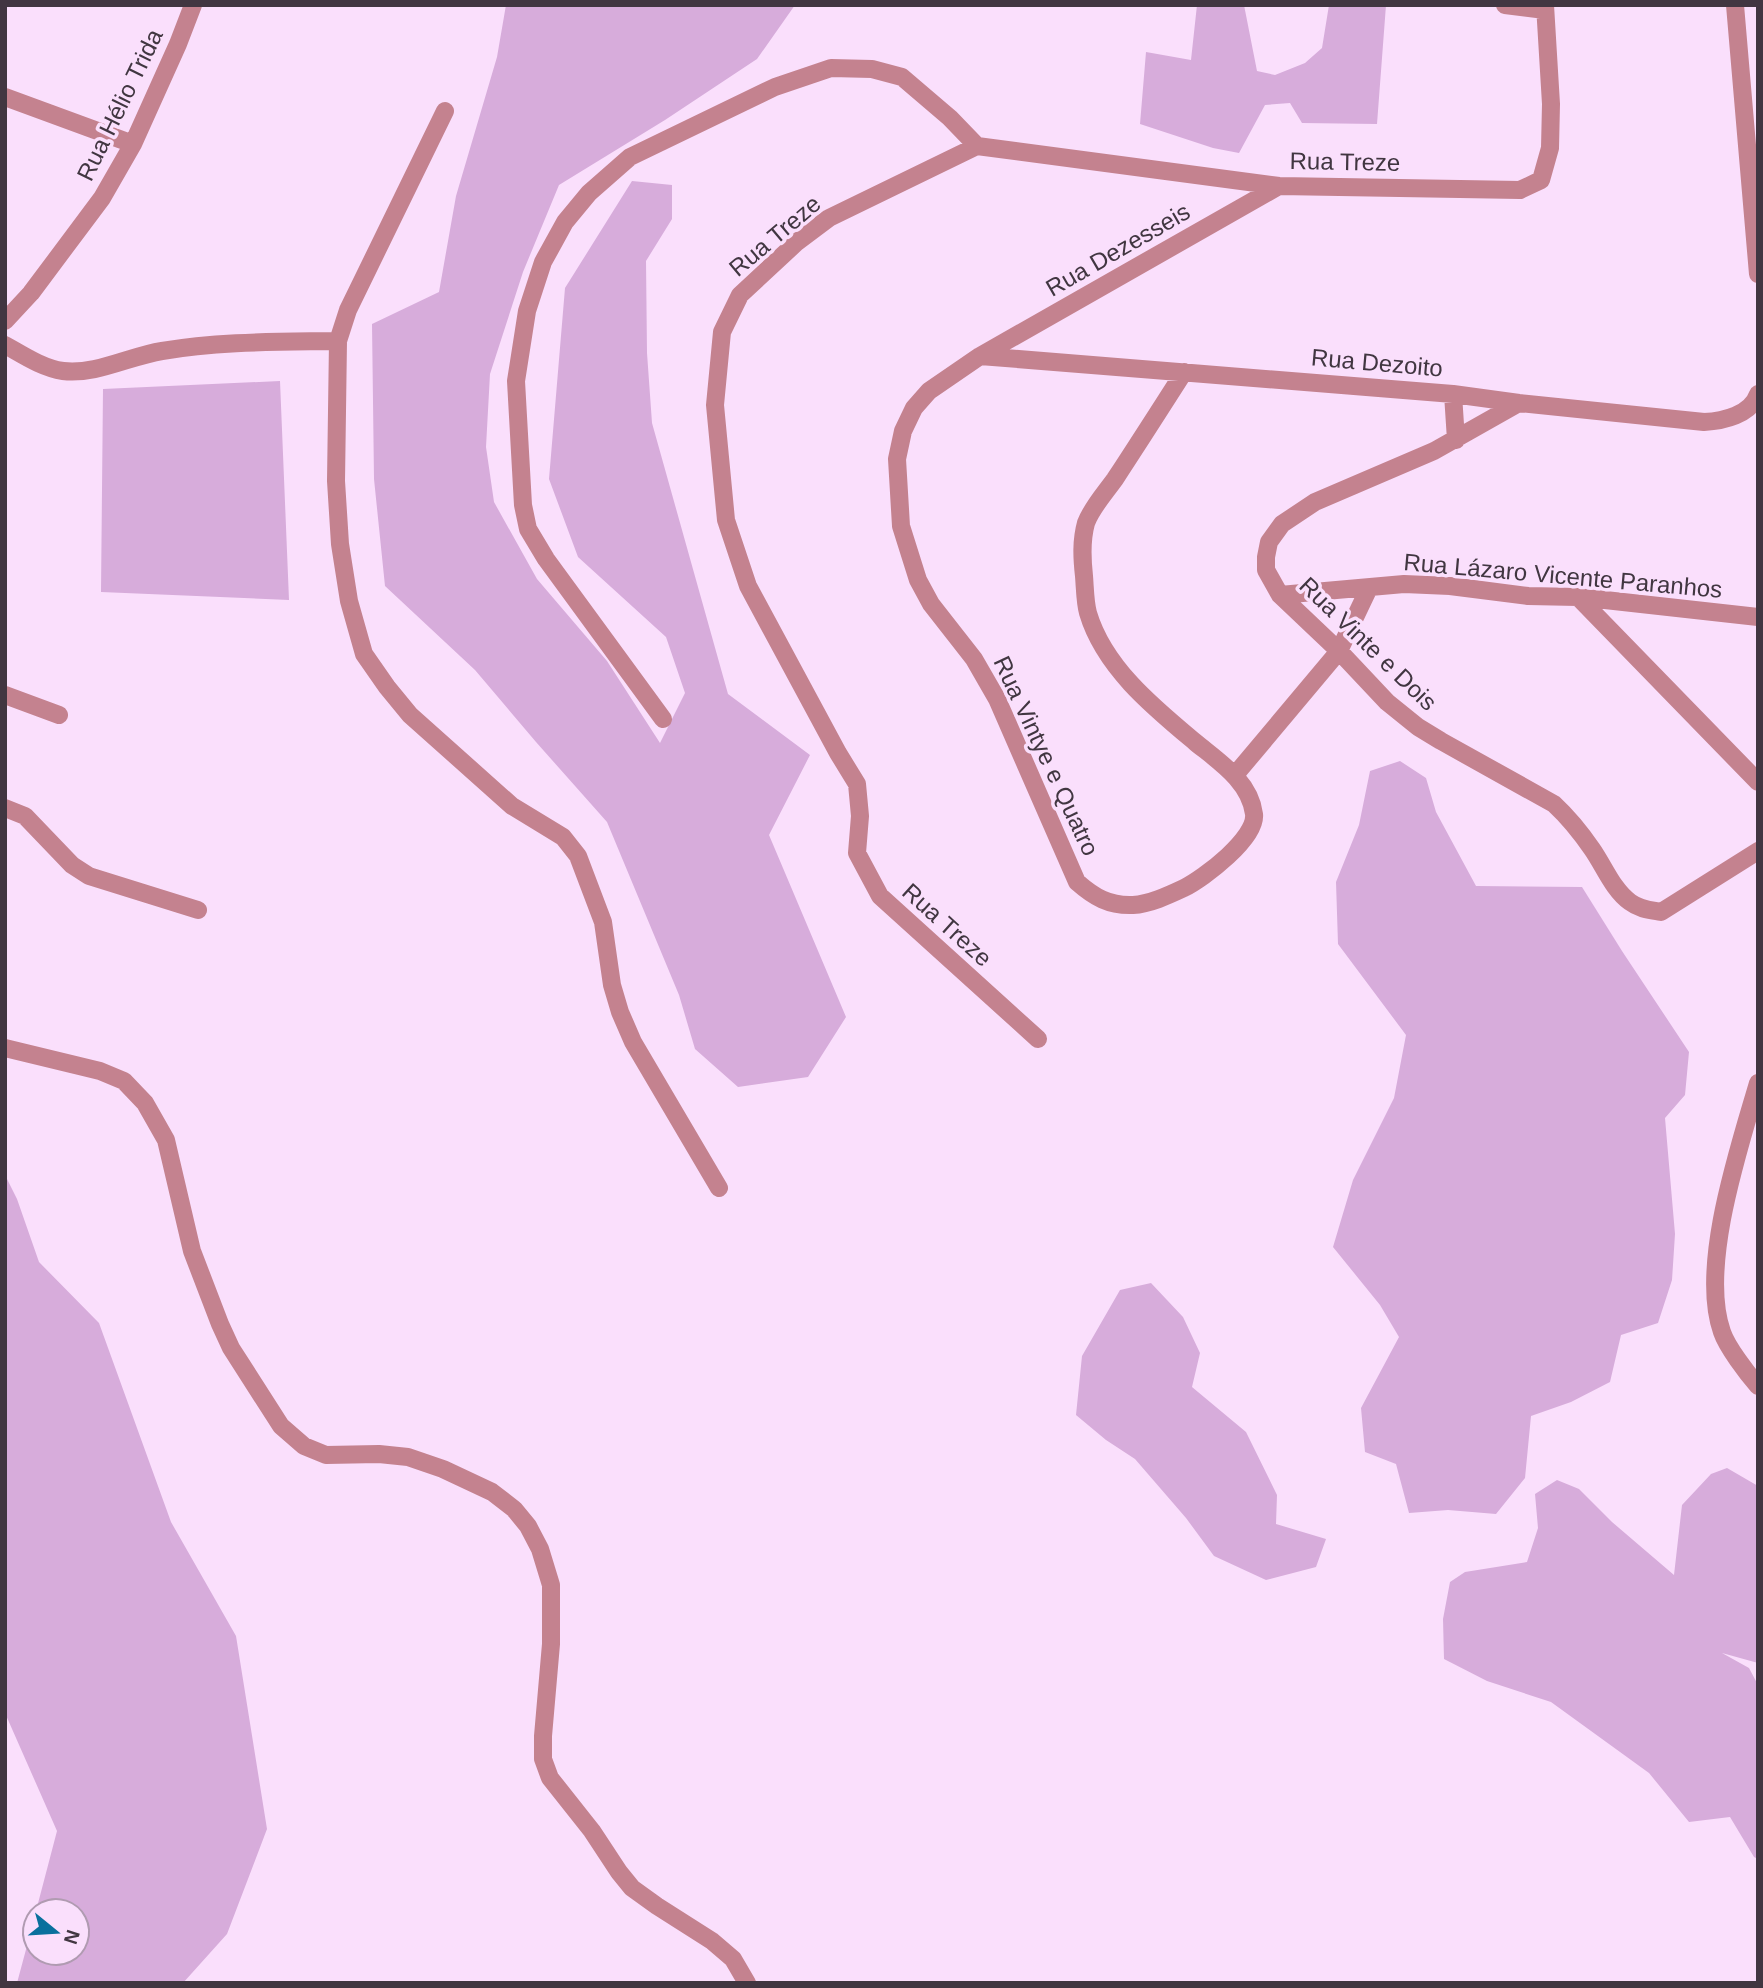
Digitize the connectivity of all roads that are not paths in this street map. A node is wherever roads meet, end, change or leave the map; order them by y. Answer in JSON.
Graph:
{"nodes":[{"id":1,"x":193,"y":5,"type":"edge"},
{"id":2,"x":1505,"y":5,"type":"edge"},
{"id":3,"x":1735,"y":5,"type":"edge"},
{"id":4,"x":1545,"y":8,"type":"edge"},
{"id":5,"x":5,"y":97,"type":"edge"},
{"id":6,"x":445,"y":111,"type":"dead end"},
{"id":7,"x":133,"y":144,"type":"junction"},
{"id":8,"x":977,"y":146,"type":"junction"},
{"id":9,"x":1279,"y":186,"type":"junction"},
{"id":10,"x":1758,"y":274,"type":"edge"},
{"id":11,"x":5,"y":321,"type":"edge"},
{"id":12,"x":338,"y":341,"type":"junction"},
{"id":13,"x":5,"y":345,"type":"edge"},
{"id":14,"x":980,"y":356,"type":"junction"},
{"id":15,"x":1184,"y":372,"type":"junction"},
{"id":16,"x":1453,"y":394,"type":"junction"},
{"id":17,"x":1758,"y":394,"type":"edge"},
{"id":18,"x":1519,"y":402,"type":"junction"},
{"id":19,"x":1456,"y":440,"type":"junction"},
{"id":20,"x":1369,"y":588,"type":"junction"},
{"id":21,"x":1280,"y":595,"type":"junction"},
{"id":22,"x":1578,"y":597,"type":"junction"},
{"id":23,"x":1758,"y":617,"type":"edge"},
{"id":24,"x":1339,"y":652,"type":"junction"},
{"id":25,"x":5,"y":695,"type":"edge"},
{"id":26,"x":60,"y":715,"type":"dead end"},
{"id":27,"x":663,"y":719,"type":"dead end"},
{"id":28,"x":1235,"y":775,"type":"junction"},
{"id":29,"x":1758,"y":782,"type":"edge"},
{"id":30,"x":5,"y":808,"type":"edge"},
{"id":31,"x":1758,"y":850,"type":"edge"},
{"id":32,"x":198,"y":910,"type":"dead end"},
{"id":33,"x":1038,"y":1039,"type":"dead end"},
{"id":34,"x":5,"y":1048,"type":"edge"},
{"id":35,"x":1758,"y":1083,"type":"edge"},
{"id":36,"x":719,"y":1188,"type":"dead end"},
{"id":37,"x":1758,"y":1385,"type":"edge"},
{"id":38,"x":747,"y":1983,"type":"edge"}],
"edges":[{"from":1,"to":7,"type":"street","name":"Rua Hélio Trida"},
{"from":2,"to":4,"type":"street"},
{"from":3,"to":10,"type":"street"},
{"from":4,"to":9,"type":"street","name":"Rua Treze"},
{"from":5,"to":7,"type":"street"},
{"from":6,"to":12,"type":"street"},
{"from":7,"to":11,"type":"street","name":"Rua Hélio Trida"},
{"from":8,"to":9,"type":"street","name":"Rua Treze"},
{"from":8,"to":27,"type":"street"},
{"from":8,"to":33,"type":"street","name":"Rua Treze"},
{"from":9,"to":14,"type":"street","name":"Rua Dezesseis"},
{"from":12,"to":13,"type":"street"},
{"from":12,"to":36,"type":"street"},
{"from":14,"to":15,"type":"street","name":"Rua Dezoito"},
{"from":14,"to":28,"type":"street","name":"Rua Vintye e Quatro"},
{"from":15,"to":16,"type":"street","name":"Rua Dezoito"},
{"from":15,"to":28,"type":"street"},
{"from":16,"to":18,"type":"street","name":"Rua Dezoito"},
{"from":16,"to":19,"type":"street"},
{"from":17,"to":18,"type":"street","name":"Rua Dezoito"},
{"from":18,"to":19,"type":"street","name":"Rua Vinte e Dois"},
{"from":19,"to":21,"type":"street","name":"Rua Vinte e Dois"},
{"from":20,"to":21,"type":"street","name":"Rua Lázaro Vicente Paranhos"},
{"from":20,"to":22,"type":"street","name":"Rua Lázaro Vicente Paranhos"},
{"from":20,"to":24,"type":"street"},
{"from":21,"to":24,"type":"street","name":"Rua Vinte e Dois"},
{"from":22,"to":23,"type":"street","name":"Rua Lázaro Vicente Paranhos"},
{"from":22,"to":29,"type":"street"},
{"from":24,"to":28,"type":"street"},
{"from":24,"to":31,"type":"street","name":"Rua Vinte e Dois"},
{"from":25,"to":26,"type":"street"},
{"from":30,"to":32,"type":"street"},
{"from":34,"to":38,"type":"street"},
{"from":35,"to":37,"type":"street"}]}
